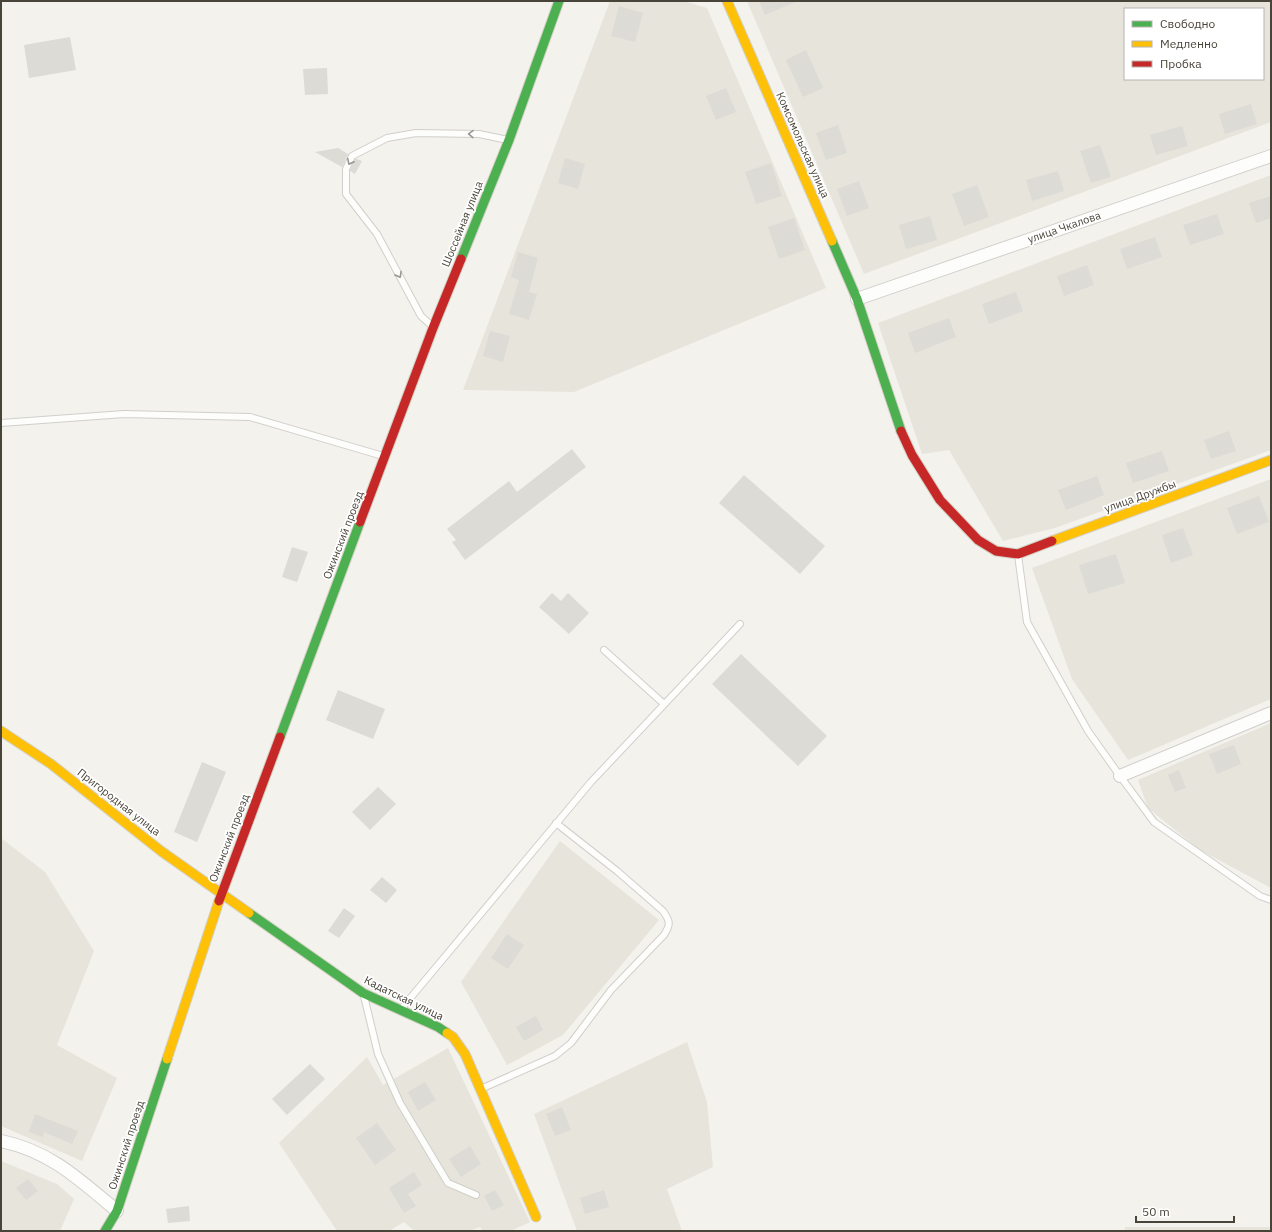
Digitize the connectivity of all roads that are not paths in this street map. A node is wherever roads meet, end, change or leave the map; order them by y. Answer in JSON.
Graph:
{"nodes":[{"id":1,"x":559,"y":1,"type":"edge"},
{"id":2,"x":727,"y":1,"type":"edge"},
{"id":3,"x":509,"y":140,"type":"junction"},
{"id":4,"x":1271,"y":156,"type":"edge"},
{"id":5,"x":857,"y":298,"type":"junction"},
{"id":6,"x":433,"y":328,"type":"junction"},
{"id":7,"x":1,"y":423,"type":"edge"},
{"id":8,"x":385,"y":456,"type":"junction"},
{"id":9,"x":1271,"y":460,"type":"edge"},
{"id":10,"x":1018,"y":554,"type":"junction"},
{"id":11,"x":740,"y":624,"type":"dead end"},
{"id":12,"x":604,"y":650,"type":"dead end"},
{"id":13,"x":664,"y":704,"type":"junction"},
{"id":14,"x":1271,"y":713,"type":"edge"},
{"id":15,"x":1,"y":731,"type":"edge"},
{"id":16,"x":1120,"y":776,"type":"junction"},
{"id":17,"x":556,"y":823,"type":"junction"},
{"id":18,"x":222,"y":892,"type":"junction"},
{"id":19,"x":1271,"y":900,"type":"edge"},
{"id":20,"x":363,"y":993,"type":"junction"},
{"id":21,"x":401,"y":1010,"type":"junction"},
{"id":22,"x":481,"y":1089,"type":"junction"},
{"id":23,"x":1,"y":1141,"type":"edge"},
{"id":24,"x":476,"y":1194,"type":"dead end"},
{"id":25,"x":117,"y":1211,"type":"junction"},
{"id":26,"x":536,"y":1218,"type":"dead end"},
{"id":27,"x":105,"y":1231,"type":"edge"}],
"edges":[{"from":1,"to":3,"type":"street","name":"Шоссейная улица"},
{"from":2,"to":5,"type":"street","name":"Комсомольская улица"},
{"from":3,"to":6,"type":"street","name":"Шоссейная улица"},
{"from":3,"to":6,"type":"lane","one_way":true},
{"from":4,"to":5,"type":"street","name":"улица Чкалова"},
{"from":5,"to":10,"type":"street","name":"Комсомольская улица"},
{"from":6,"to":8,"type":"street","name":"Шоссейная улица"},
{"from":7,"to":8,"type":"lane"},
{"from":8,"to":18,"type":"street","name":"Ожинский проезд"},
{"from":9,"to":10,"type":"street","name":"улица Дружбы"},
{"from":10,"to":16,"type":"lane"},
{"from":11,"to":13,"type":"lane"},
{"from":12,"to":13,"type":"lane"},
{"from":13,"to":17,"type":"lane"},
{"from":14,"to":16,"type":"street"},
{"from":15,"to":18,"type":"street","name":"Пригородная улица"},
{"from":16,"to":19,"type":"lane"},
{"from":17,"to":21,"type":"lane"},
{"from":17,"to":22,"type":"lane"},
{"from":18,"to":20,"type":"street","name":"Кадатская улица"},
{"from":18,"to":25,"type":"street","name":"Ожинский проезд"},
{"from":20,"to":21,"type":"street","name":"Кадатская улица"},
{"from":20,"to":24,"type":"lane"},
{"from":21,"to":22,"type":"street","name":"Кадатская улица"},
{"from":22,"to":26,"type":"street","name":"Кадатская улица"},
{"from":23,"to":25,"type":"street"},
{"from":25,"to":27,"type":"street","name":"Ожинский проезд"}]}
